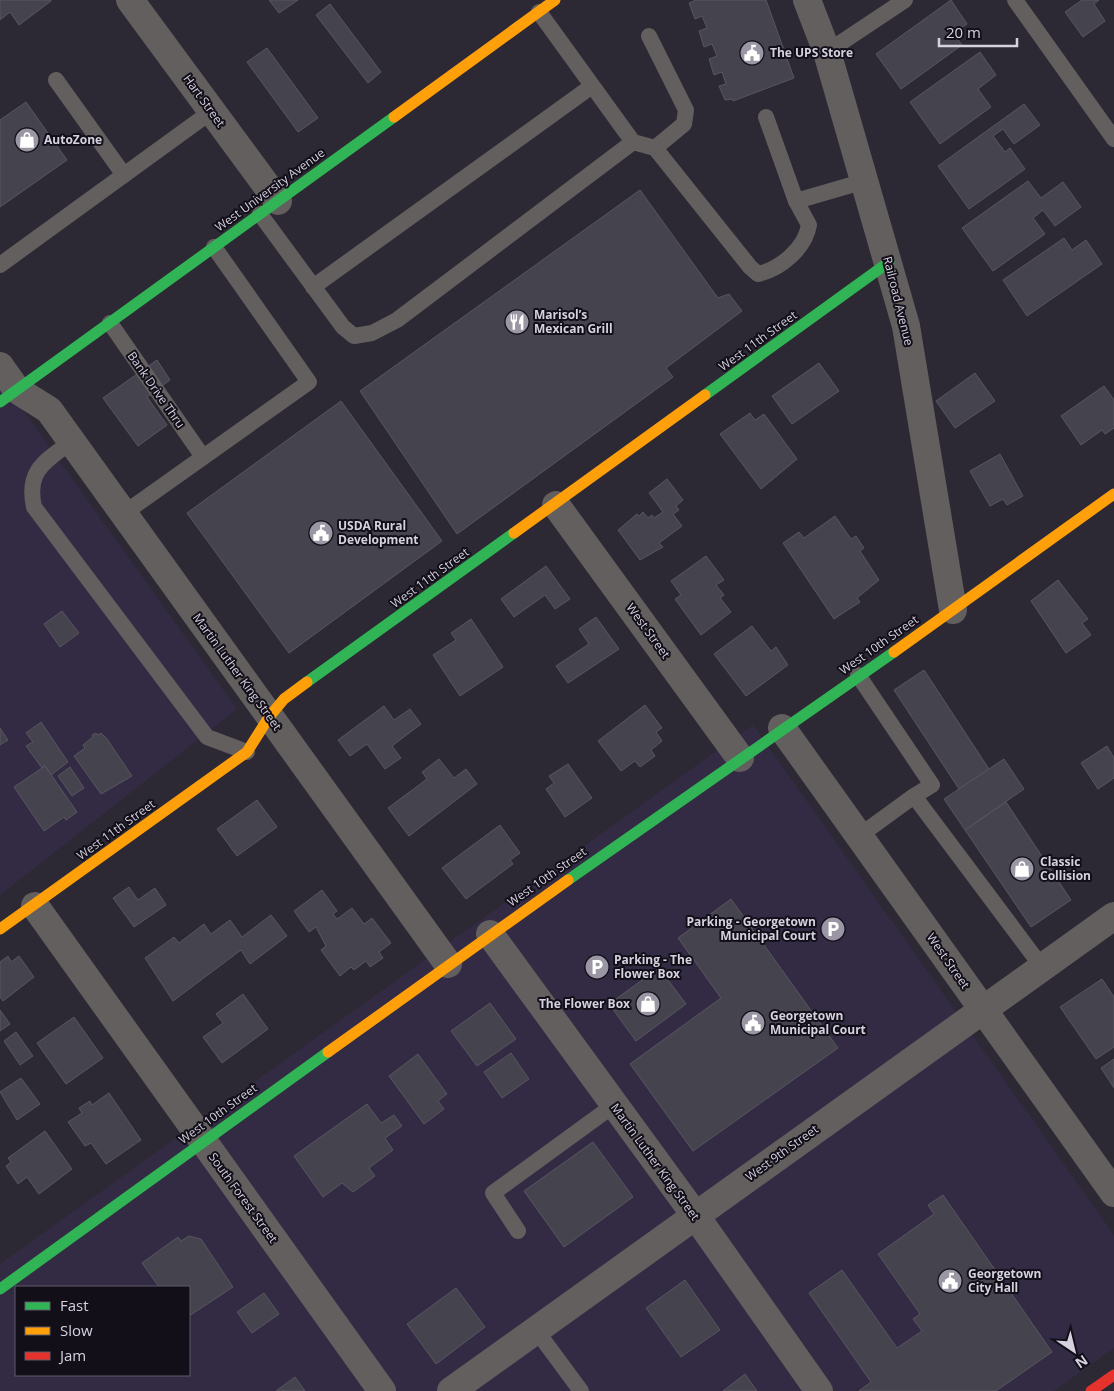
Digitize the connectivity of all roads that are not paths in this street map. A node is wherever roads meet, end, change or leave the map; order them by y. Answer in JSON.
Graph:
{"nodes":[{"id":1,"x":130,"y":0,"type":"edge"},
{"id":2,"x":555,"y":0,"type":"edge"},
{"id":3,"x":807,"y":0,"type":"edge"},
{"id":4,"x":905,"y":0,"type":"edge"},
{"id":5,"x":1015,"y":0,"type":"edge"},
{"id":6,"x":539,"y":12,"type":"junction"},
{"id":7,"x":650,"y":36,"type":"dead end"},
{"id":8,"x":828,"y":52,"type":"junction"},
{"id":9,"x":56,"y":80,"type":"dead end"},
{"id":10,"x":592,"y":86,"type":"junction"},
{"id":11,"x":212,"y":111,"type":"junction"},
{"id":12,"x":766,"y":117,"type":"dead end"},
{"id":13,"x":1114,"y":139,"type":"edge"},
{"id":14,"x":633,"y":142,"type":"junction"},
{"id":15,"x":655,"y":148,"type":"junction"},
{"id":16,"x":124,"y":175,"type":"junction"},
{"id":17,"x":865,"y":181,"type":"junction"},
{"id":18,"x":796,"y":202,"type":"junction"},
{"id":19,"x":269,"y":208,"type":"junction"},
{"id":20,"x":214,"y":247,"type":"junction"},
{"id":21,"x":889,"y":262,"type":"junction"},
{"id":22,"x":0,"y":265,"type":"edge"},
{"id":23,"x":313,"y":287,"type":"junction"},
{"id":24,"x":110,"y":323,"type":"junction"},
{"id":25,"x":0,"y":366,"type":"edge"},
{"id":26,"x":9,"y":396,"type":"edge"},
{"id":27,"x":71,"y":442,"type":"junction"},
{"id":28,"x":203,"y":457,"type":"junction"},
{"id":29,"x":1114,"y":494,"type":"edge"},
{"id":30,"x":556,"y":505,"type":"junction"},
{"id":31,"x":123,"y":514,"type":"junction"},
{"id":32,"x":953,"y":610,"type":"junction"},
{"id":33,"x":858,"y":675,"type":"junction"},
{"id":34,"x":269,"y":717,"type":"junction"},
{"id":35,"x":782,"y":728,"type":"junction"},
{"id":36,"x":247,"y":752,"type":"junction"},
{"id":37,"x":740,"y":758,"type":"junction"},
{"id":38,"x":914,"y":796,"type":"junction"},
{"id":39,"x":859,"y":836,"type":"junction"},
{"id":40,"x":35,"y":906,"type":"junction"},
{"id":41,"x":1114,"y":916,"type":"edge"},
{"id":42,"x":0,"y":929,"type":"edge"},
{"id":43,"x":490,"y":934,"type":"junction"},
{"id":44,"x":448,"y":964,"type":"junction"},
{"id":45,"x":1042,"y":967,"type":"junction"},
{"id":46,"x":982,"y":1009,"type":"junction"},
{"id":47,"x":614,"y":1105,"type":"junction"},
{"id":48,"x":203,"y":1142,"type":"junction"},
{"id":49,"x":1114,"y":1193,"type":"edge"},
{"id":50,"x":695,"y":1215,"type":"junction"},
{"id":51,"x":518,"y":1231,"type":"dead end"},
{"id":52,"x":0,"y":1289,"type":"edge"},
{"id":53,"x":536,"y":1330,"type":"junction"},
{"id":54,"x":1114,"y":1374,"type":"edge"},
{"id":55,"x":382,"y":1391,"type":"edge"},
{"id":56,"x":451,"y":1391,"type":"edge"},
{"id":57,"x":581,"y":1391,"type":"edge"},
{"id":58,"x":819,"y":1391,"type":"edge"},
{"id":59,"x":1091,"y":1391,"type":"edge"}],
"edges":[{"from":1,"to":11,"type":"street","name":"Hart Street"},
{"from":2,"to":6,"type":"street","name":"West University Avenue"},
{"from":3,"to":8,"type":"street","name":"Railroad Avenue"},
{"from":4,"to":8,"type":"lane"},
{"from":5,"to":13,"type":"lane"},
{"from":6,"to":10,"type":"lane"},
{"from":6,"to":19,"type":"street","name":"West University Avenue"},
{"from":7,"to":15,"type":"lane"},
{"from":8,"to":17,"type":"street","name":"Railroad Avenue"},
{"from":9,"to":16,"type":"lane"},
{"from":10,"to":14,"type":"lane"},
{"from":10,"to":23,"type":"lane"},
{"from":11,"to":16,"type":"lane"},
{"from":11,"to":19,"type":"street","name":"Hart Street"},
{"from":12,"to":18,"type":"lane"},
{"from":14,"to":15,"type":"lane"},
{"from":14,"to":23,"type":"lane"},
{"from":15,"to":18,"type":"lane"},
{"from":16,"to":22,"type":"lane"},
{"from":17,"to":18,"type":"lane"},
{"from":17,"to":21,"type":"street","name":"Railroad Avenue"},
{"from":19,"to":20,"type":"street","name":"West University Avenue"},
{"from":19,"to":23,"type":"lane"},
{"from":20,"to":24,"type":"street","name":"West University Avenue"},
{"from":20,"to":28,"type":"lane"},
{"from":21,"to":30,"type":"street","name":"West 11th Street"},
{"from":21,"to":32,"type":"street","name":"Railroad Avenue"},
{"from":24,"to":26,"type":"street","name":"West University Avenue"},
{"from":24,"to":28,"type":"lane","name":"Bank Drive Thru"},
{"from":25,"to":26,"type":"street"},
{"from":26,"to":27,"type":"street","name":"Martin Luther King Street"},
{"from":27,"to":31,"type":"street","name":"Martin Luther King Street"},
{"from":27,"to":36,"type":"lane"},
{"from":28,"to":31,"type":"lane"},
{"from":29,"to":32,"type":"street","name":"West 10th Street"},
{"from":30,"to":34,"type":"street","name":"West 11th Street"},
{"from":30,"to":37,"type":"street","name":"West Street"},
{"from":31,"to":34,"type":"street","name":"Martin Luther King Street"},
{"from":32,"to":33,"type":"street","name":"West 10th Street"},
{"from":33,"to":35,"type":"street","name":"West 10th Street"},
{"from":33,"to":38,"type":"lane"},
{"from":34,"to":36,"type":"street","name":"West 11th Street"},
{"from":34,"to":44,"type":"street","name":"Martin Luther King Street"},
{"from":35,"to":37,"type":"street","name":"West 10th Street"},
{"from":35,"to":39,"type":"street","name":"West Street"},
{"from":36,"to":40,"type":"street","name":"West 11th Street"},
{"from":37,"to":43,"type":"street","name":"West 10th Street"},
{"from":38,"to":39,"type":"lane"},
{"from":38,"to":45,"type":"lane"},
{"from":39,"to":46,"type":"street","name":"West Street"},
{"from":40,"to":42,"type":"street","name":"West 11th Street"},
{"from":40,"to":48,"type":"street","name":"South Forest Street"},
{"from":41,"to":45,"type":"street","name":"West 9th Street"},
{"from":43,"to":44,"type":"street","name":"West 10th Street"},
{"from":43,"to":47,"type":"street","name":"Martin Luther King Street"},
{"from":44,"to":48,"type":"street","name":"West 10th Street"},
{"from":45,"to":46,"type":"street","name":"West 9th Street"},
{"from":46,"to":49,"type":"street","name":"West Street"},
{"from":46,"to":50,"type":"street","name":"West 9th Street"},
{"from":47,"to":50,"type":"street","name":"Martin Luther King Street"},
{"from":47,"to":51,"type":"lane"},
{"from":48,"to":52,"type":"street","name":"West 10th Street"},
{"from":48,"to":55,"type":"street","name":"South Forest Street"},
{"from":50,"to":53,"type":"street","name":"West 9th Street"},
{"from":50,"to":58,"type":"street","name":"Martin Luther King Street"},
{"from":53,"to":56,"type":"street","name":"West 9th Street"},
{"from":53,"to":57,"type":"lane"},
{"from":54,"to":59,"type":"street"}]}
